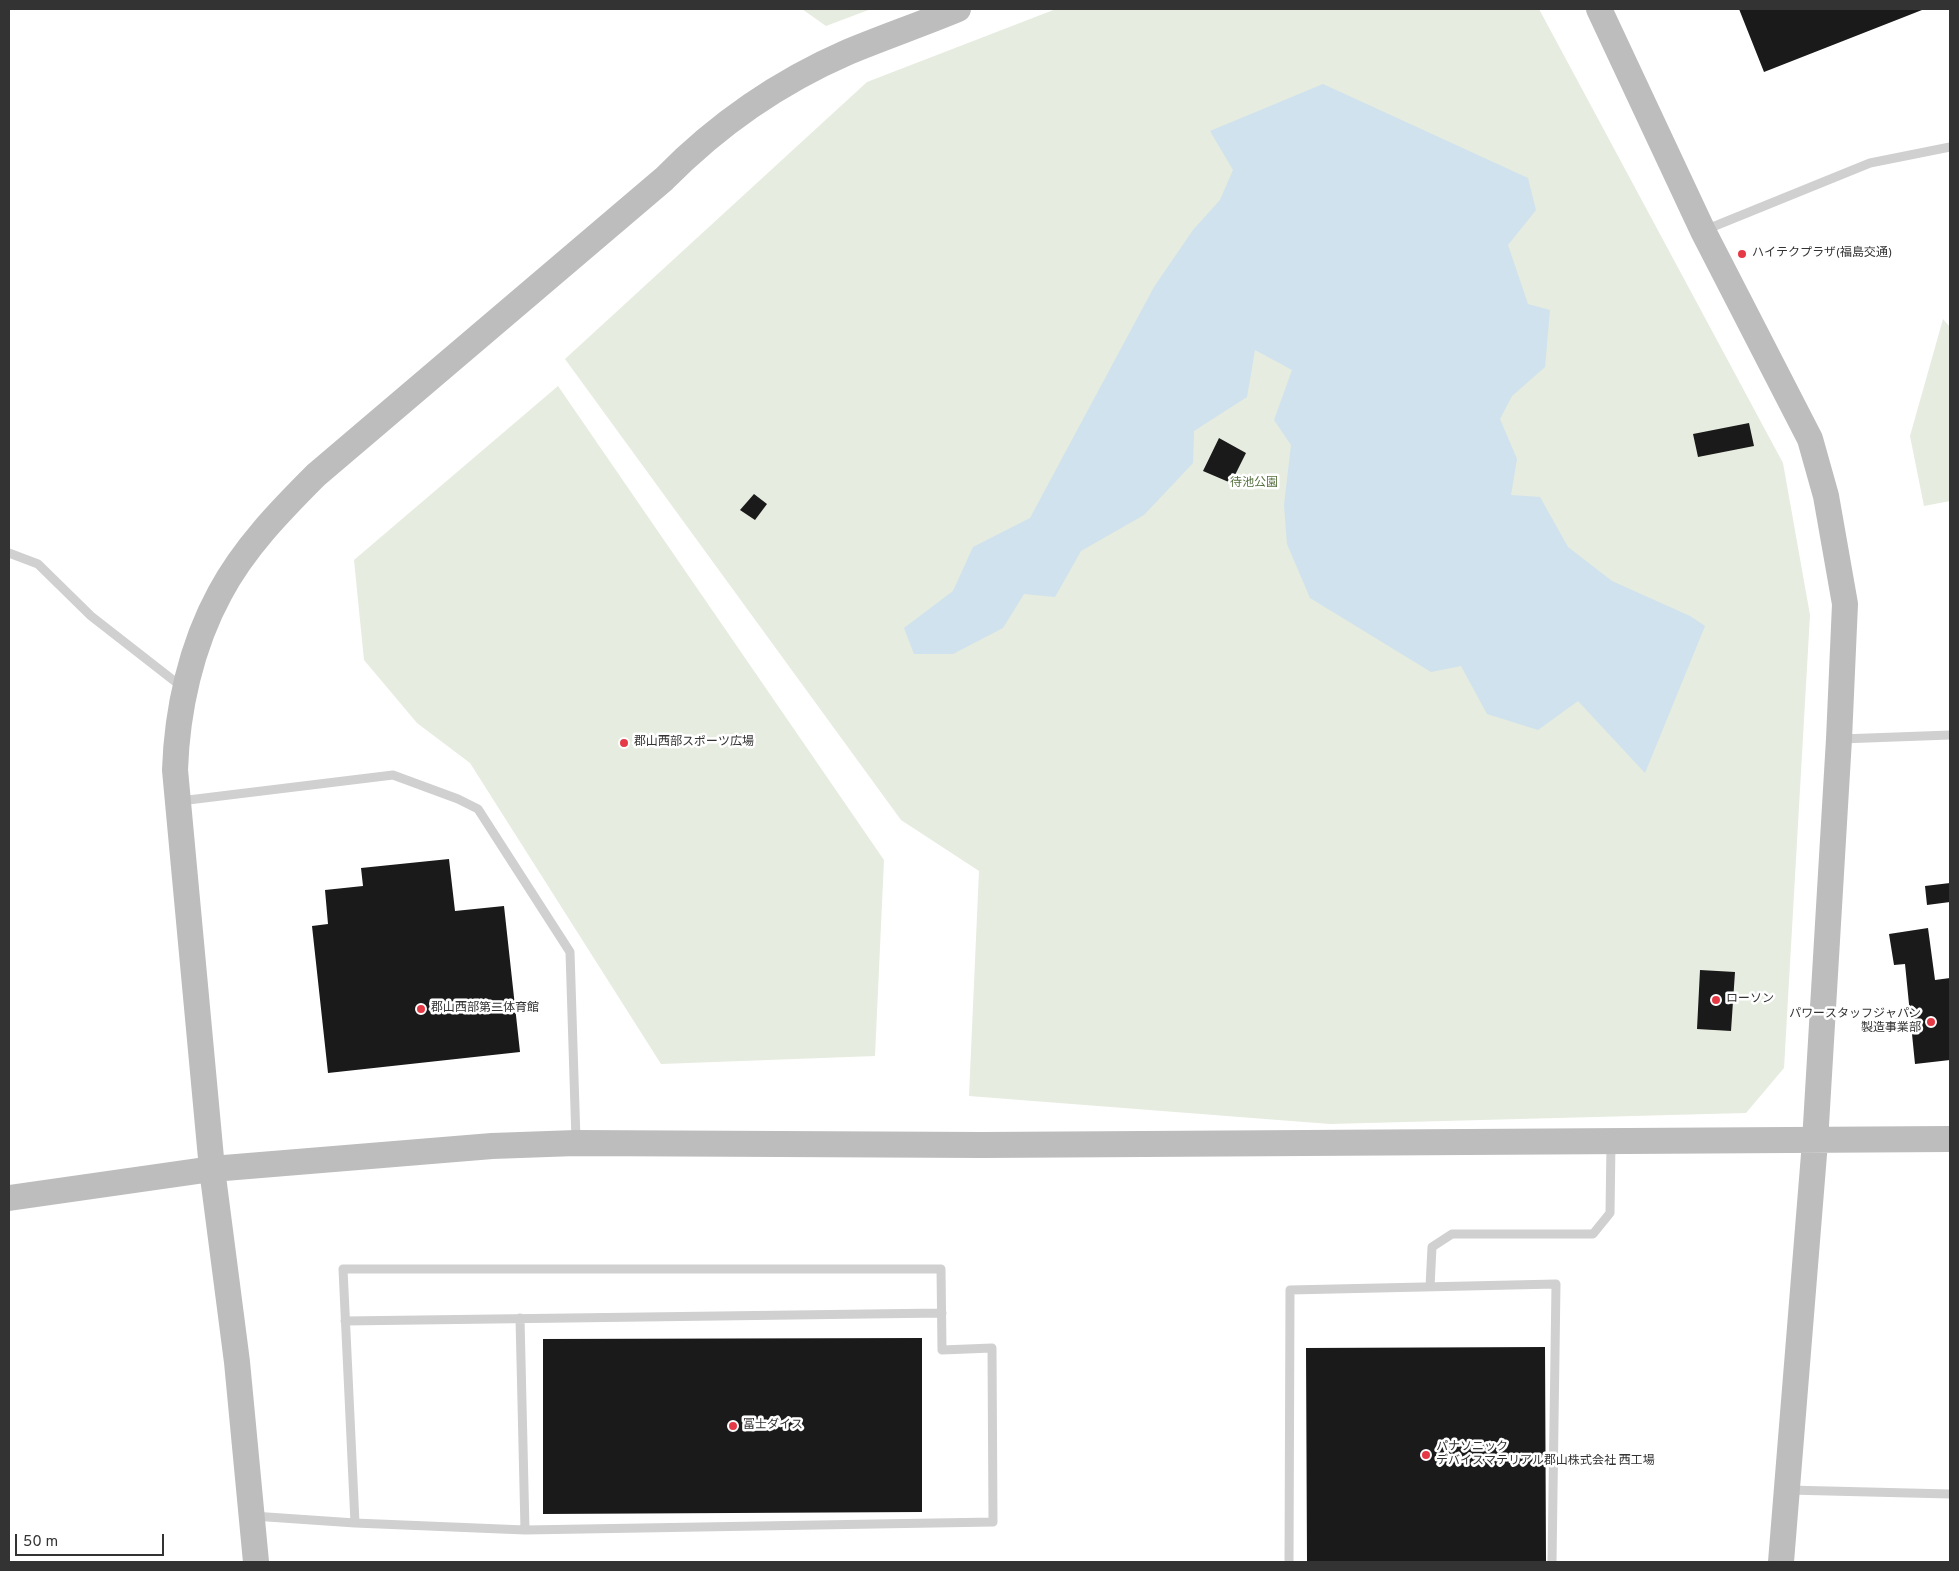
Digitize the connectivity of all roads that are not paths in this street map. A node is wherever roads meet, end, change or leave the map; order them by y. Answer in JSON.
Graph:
{"nodes":[{"id":1,"x":958,"y":9,"type":"edge"},
{"id":2,"x":1599,"y":9,"type":"edge"},
{"id":3,"x":1950,"y":147,"type":"edge"},
{"id":4,"x":1703,"y":231,"type":"junction"},
{"id":5,"x":9,"y":553,"type":"edge"},
{"id":6,"x":186,"y":690,"type":"junction"},
{"id":7,"x":1950,"y":735,"type":"edge"},
{"id":8,"x":1839,"y":739,"type":"junction"},
{"id":9,"x":178,"y":801,"type":"junction"},
{"id":10,"x":1950,"y":1139,"type":"edge"},
{"id":11,"x":1815,"y":1142,"type":"junction"},
{"id":12,"x":576,"y":1143,"type":"junction"},
{"id":13,"x":1611,"y":1143,"type":"junction"},
{"id":14,"x":212,"y":1169,"type":"junction"},
{"id":15,"x":9,"y":1198,"type":"edge"},
{"id":16,"x":1430,"y":1287,"type":"junction"},
{"id":17,"x":942,"y":1313,"type":"junction"},
{"id":18,"x":520,"y":1318,"type":"junction"},
{"id":19,"x":345,"y":1321,"type":"junction"},
{"id":20,"x":1787,"y":1490,"type":"junction"},
{"id":21,"x":1950,"y":1494,"type":"edge"},
{"id":22,"x":250,"y":1516,"type":"junction"},
{"id":23,"x":355,"y":1523,"type":"junction"},
{"id":24,"x":525,"y":1530,"type":"junction"},
{"id":25,"x":256,"y":1562,"type":"edge"},
{"id":26,"x":1289,"y":1562,"type":"edge"},
{"id":27,"x":1552,"y":1562,"type":"edge"},
{"id":28,"x":1781,"y":1562,"type":"edge"}],
"edges":[{"from":1,"to":6,"type":"street"},
{"from":2,"to":4,"type":"street"},
{"from":3,"to":4,"type":"lane"},
{"from":4,"to":8,"type":"street"},
{"from":5,"to":6,"type":"lane"},
{"from":6,"to":9,"type":"street"},
{"from":7,"to":8,"type":"lane"},
{"from":8,"to":11,"type":"street"},
{"from":9,"to":12,"type":"lane"},
{"from":9,"to":14,"type":"street"},
{"from":10,"to":11,"type":"street"},
{"from":11,"to":13,"type":"street"},
{"from":11,"to":20,"type":"street"},
{"from":12,"to":13,"type":"street"},
{"from":12,"to":14,"type":"street"},
{"from":13,"to":16,"type":"lane"},
{"from":14,"to":15,"type":"street"},
{"from":14,"to":22,"type":"street"},
{"from":16,"to":26,"type":"lane"},
{"from":16,"to":27,"type":"lane"},
{"from":17,"to":18,"type":"lane"},
{"from":17,"to":19,"type":"lane"},
{"from":17,"to":24,"type":"lane"},
{"from":18,"to":19,"type":"lane"},
{"from":18,"to":24,"type":"lane"},
{"from":19,"to":23,"type":"lane"},
{"from":20,"to":21,"type":"lane"},
{"from":20,"to":28,"type":"street"},
{"from":22,"to":23,"type":"lane"},
{"from":22,"to":25,"type":"street"},
{"from":23,"to":24,"type":"lane"}]}
